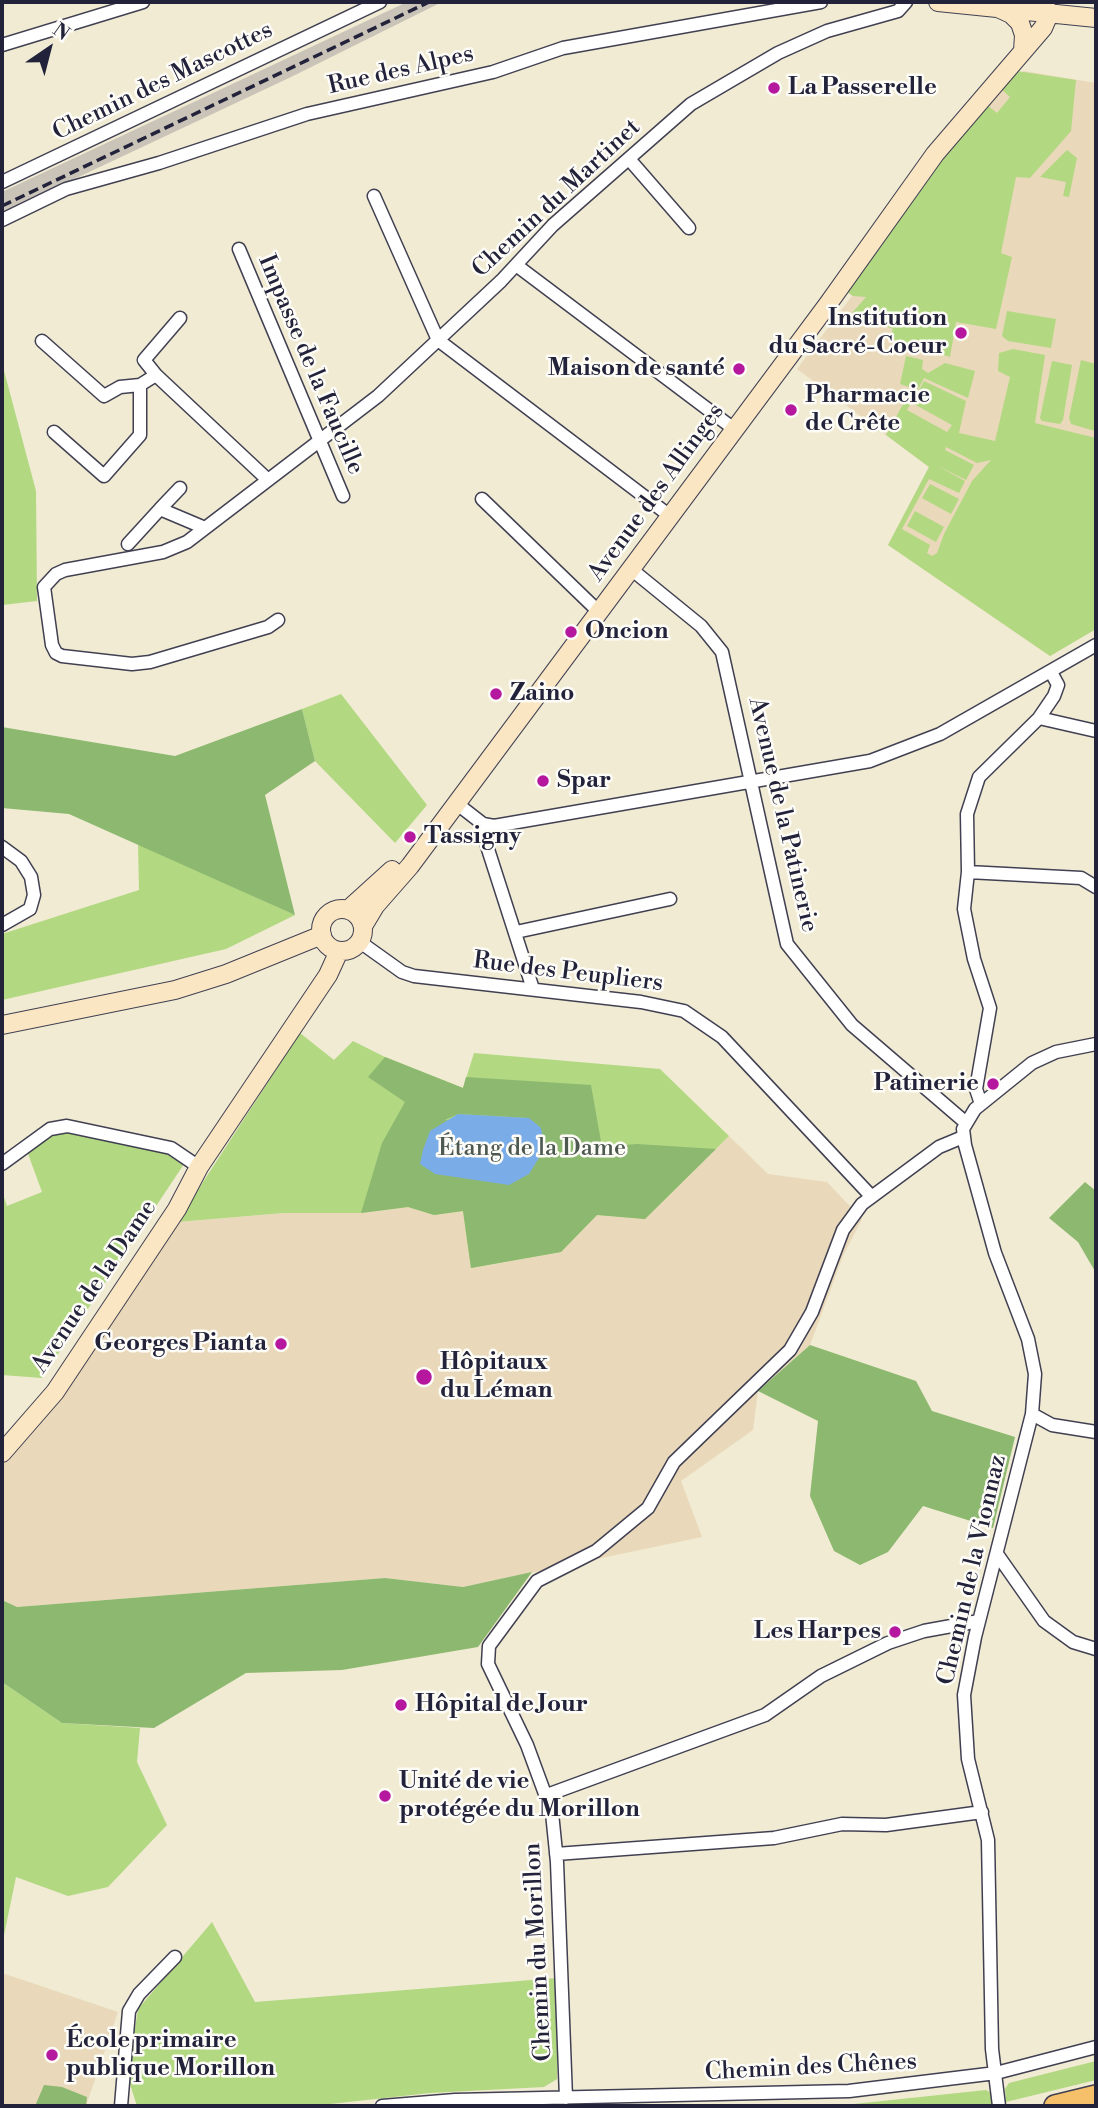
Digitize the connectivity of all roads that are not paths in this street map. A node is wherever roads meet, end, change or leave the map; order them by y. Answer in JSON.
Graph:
{"nodes":[{"id":1,"x":143,"y":2,"type":"edge"},
{"id":2,"x":380,"y":2,"type":"edge"},
{"id":3,"x":821,"y":2,"type":"edge"},
{"id":4,"x":905,"y":2,"type":"edge"},
{"id":5,"x":938,"y":2,"type":"edge"},
{"id":6,"x":118,"y":6,"type":"edge"},
{"id":7,"x":1049,"y":7,"type":"edge"},
{"id":8,"x":996,"y":8,"type":"junction"},
{"id":9,"x":1096,"y":18,"type":"edge"},
{"id":10,"x":2,"y":45,"type":"edge"},
{"id":11,"x":1023,"y":51,"type":"junction"},
{"id":12,"x":629,"y":159,"type":"junction"},
{"id":13,"x":2,"y":182,"type":"edge"},
{"id":14,"x":374,"y":196,"type":"dead end"},
{"id":15,"x":2,"y":220,"type":"edge"},
{"id":16,"x":689,"y":228,"type":"dead end"},
{"id":17,"x":239,"y":249,"type":"dead end"},
{"id":18,"x":516,"y":265,"type":"junction"},
{"id":19,"x":180,"y":318,"type":"dead end"},
{"id":20,"x":438,"y":340,"type":"junction"},
{"id":21,"x":42,"y":341,"type":"dead end"},
{"id":22,"x":156,"y":375,"type":"junction"},
{"id":23,"x":140,"y":385,"type":"junction"},
{"id":24,"x":734,"y":429,"type":"junction"},
{"id":25,"x":54,"y":432,"type":"dead end"},
{"id":26,"x":318,"y":442,"type":"junction"},
{"id":27,"x":268,"y":480,"type":"junction"},
{"id":28,"x":180,"y":488,"type":"dead end"},
{"id":29,"x":343,"y":496,"type":"dead end"},
{"id":30,"x":482,"y":499,"type":"dead end"},
{"id":31,"x":160,"y":509,"type":"junction"},
{"id":32,"x":670,"y":516,"type":"junction"},
{"id":33,"x":205,"y":528,"type":"junction"},
{"id":34,"x":128,"y":544,"type":"dead end"},
{"id":35,"x":631,"y":569,"type":"junction"},
{"id":36,"x":599,"y":612,"type":"junction"},
{"id":37,"x":278,"y":620,"type":"dead end"},
{"id":38,"x":1096,"y":645,"type":"edge"},
{"id":39,"x":1051,"y":672,"type":"junction"},
{"id":40,"x":1039,"y":718,"type":"junction"},
{"id":41,"x":1096,"y":731,"type":"edge"},
{"id":42,"x":751,"y":781,"type":"junction"},
{"id":43,"x":456,"y":803,"type":"junction"},
{"id":44,"x":486,"y":826,"type":"junction"},
{"id":45,"x":433,"y":832,"type":"junction"},
{"id":46,"x":2,"y":847,"type":"edge"},
{"id":47,"x":968,"y":872,"type":"junction"},
{"id":48,"x":1096,"y":887,"type":"edge"},
{"id":49,"x":670,"y":899,"type":"dead end"},
{"id":50,"x":349,"y":909,"type":"junction"},
{"id":51,"x":2,"y":925,"type":"edge"},
{"id":52,"x":516,"y":932,"type":"junction"},
{"id":53,"x":362,"y":934,"type":"junction"},
{"id":54,"x":321,"y":935,"type":"junction"},
{"id":55,"x":339,"y":951,"type":"junction"},
{"id":56,"x":533,"y":989,"type":"junction"},
{"id":57,"x":2,"y":1025,"type":"edge"},
{"id":58,"x":1096,"y":1044,"type":"edge"},
{"id":59,"x":981,"y":1104,"type":"junction"},
{"id":60,"x":965,"y":1122,"type":"junction"},
{"id":61,"x":963,"y":1137,"type":"junction"},
{"id":62,"x":2,"y":1164,"type":"edge"},
{"id":63,"x":199,"y":1167,"type":"junction"},
{"id":64,"x":870,"y":1196,"type":"junction"},
{"id":65,"x":1032,"y":1414,"type":"junction"},
{"id":66,"x":1096,"y":1432,"type":"edge"},
{"id":67,"x":2,"y":1453,"type":"edge"},
{"id":68,"x":997,"y":1554,"type":"junction"},
{"id":69,"x":1017,"y":1584,"type":"junction"},
{"id":70,"x":988,"y":1592,"type":"junction"},
{"id":71,"x":979,"y":1621,"type":"junction"},
{"id":72,"x":1096,"y":1649,"type":"edge"},
{"id":73,"x":547,"y":1795,"type":"junction"},
{"id":74,"x":982,"y":1812,"type":"junction"},
{"id":75,"x":556,"y":1854,"type":"junction"},
{"id":76,"x":175,"y":1957,"type":"dead end"},
{"id":77,"x":1096,"y":2047,"type":"edge"},
{"id":78,"x":996,"y":2073,"type":"junction"},
{"id":79,"x":1096,"y":2096,"type":"edge"},
{"id":80,"x":566,"y":2098,"type":"junction"},
{"id":81,"x":999,"y":2103,"type":"edge"},
{"id":82,"x":121,"y":2106,"type":"edge"},
{"id":83,"x":382,"y":2106,"type":"edge"},
{"id":84,"x":1055,"y":2106,"type":"edge"}],
"edges":[{"from":1,"to":6,"type":"street"},
{"from":2,"to":13,"type":"street","name":"Chemin des Mascottes"},
{"from":3,"to":15,"type":"street","name":"Rue des Alpes"},
{"from":4,"to":12,"type":"street","name":"Chemin du Martinet"},
{"from":5,"to":8,"type":"main road"},
{"from":6,"to":10,"type":"street"},
{"from":7,"to":8,"type":"main road"},
{"from":7,"to":9,"type":"main road"},
{"from":7,"to":11,"type":"main road","name":"Avenue des Allinges"},
{"from":8,"to":11,"type":"main road"},
{"from":11,"to":24,"type":"main road","name":"Avenue des Allinges"},
{"from":12,"to":16,"type":"street"},
{"from":12,"to":18,"type":"street","name":"Chemin du Martinet"},
{"from":14,"to":20,"type":"street"},
{"from":17,"to":26,"type":"street","name":"Impasse de la Faucille"},
{"from":18,"to":20,"type":"street","name":"Chemin du Martinet"},
{"from":18,"to":24,"type":"street"},
{"from":19,"to":22,"type":"street"},
{"from":20,"to":26,"type":"street","name":"Chemin du Martinet"},
{"from":20,"to":32,"type":"street"},
{"from":21,"to":23,"type":"street"},
{"from":22,"to":23,"type":"street"},
{"from":22,"to":27,"type":"street"},
{"from":23,"to":25,"type":"street"},
{"from":24,"to":32,"type":"main road","name":"Avenue des Allinges"},
{"from":26,"to":27,"type":"street","name":"Chemin du Martinet"},
{"from":26,"to":29,"type":"street","name":"Impasse de la Faucille"},
{"from":27,"to":33,"type":"street","name":"Chemin du Martinet"},
{"from":28,"to":31,"type":"street"},
{"from":30,"to":36,"type":"street"},
{"from":31,"to":33,"type":"street"},
{"from":31,"to":34,"type":"street"},
{"from":32,"to":35,"type":"main road","name":"Avenue des Allinges"},
{"from":33,"to":37,"type":"street","name":"Chemin du Martinet"},
{"from":35,"to":36,"type":"main road","name":"Avenue des Allinges"},
{"from":35,"to":42,"type":"street","name":"Avenue de la Patinerie"},
{"from":36,"to":43,"type":"main road","name":"Avenue des Allinges"},
{"from":38,"to":39,"type":"street"},
{"from":39,"to":40,"type":"street"},
{"from":39,"to":42,"type":"street"},
{"from":40,"to":41,"type":"street"},
{"from":40,"to":47,"type":"street"},
{"from":42,"to":44,"type":"street"},
{"from":42,"to":60,"type":"street","name":"Avenue de la Patinerie"},
{"from":43,"to":44,"type":"street"},
{"from":43,"to":45,"type":"main road","name":"Avenue des Allinges"},
{"from":44,"to":52,"type":"street"},
{"from":45,"to":50,"type":"main road","name":"Avenue des Allinges"},
{"from":45,"to":53,"type":"main road","name":"Avenue des Allinges"},
{"from":46,"to":51,"type":"street"},
{"from":47,"to":48,"type":"street"},
{"from":47,"to":59,"type":"street"},
{"from":49,"to":52,"type":"street"},
{"from":50,"to":53,"type":"main road"},
{"from":50,"to":54,"type":"main road"},
{"from":52,"to":56,"type":"street"},
{"from":53,"to":55,"type":"main road"},
{"from":53,"to":56,"type":"street","name":"Rue des Peupliers"},
{"from":54,"to":55,"type":"main road"},
{"from":54,"to":57,"type":"main road"},
{"from":55,"to":63,"type":"main road","name":"Avenue de la Dame"},
{"from":56,"to":64,"type":"street","name":"Rue des Peupliers"},
{"from":58,"to":59,"type":"street"},
{"from":59,"to":60,"type":"street"},
{"from":60,"to":61,"type":"street"},
{"from":61,"to":64,"type":"street","name":"Chemin du Morillon"},
{"from":61,"to":65,"type":"street","name":"Chemin de la Vionnaz"},
{"from":62,"to":63,"type":"street"},
{"from":63,"to":67,"type":"main road","name":"Avenue de la Dame"},
{"from":64,"to":73,"type":"street","name":"Chemin du Morillon"},
{"from":65,"to":66,"type":"street"},
{"from":65,"to":68,"type":"street","name":"Chemin de la Vionnaz"},
{"from":68,"to":69,"type":"street"},
{"from":68,"to":70,"type":"street","name":"Chemin de la Vionnaz"},
{"from":69,"to":70,"type":"street"},
{"from":69,"to":72,"type":"street"},
{"from":70,"to":71,"type":"street","name":"Chemin de la Vionnaz"},
{"from":71,"to":73,"type":"street"},
{"from":71,"to":74,"type":"street","name":"Chemin de la Vionnaz"},
{"from":73,"to":75,"type":"street","name":"Chemin du Morillon"},
{"from":74,"to":75,"type":"street"},
{"from":74,"to":78,"type":"street","name":"Chemin de la Vionnaz"},
{"from":75,"to":80,"type":"street","name":"Chemin du Morillon"},
{"from":76,"to":82,"type":"street"},
{"from":77,"to":78,"type":"street","name":"Chemin des Chênes"},
{"from":78,"to":80,"type":"street","name":"Chemin des Chênes"},
{"from":78,"to":81,"type":"street","name":"Chemin de la Vionnaz"},
{"from":79,"to":84,"type":"highway"},
{"from":80,"to":83,"type":"street","name":"Chemin du Morillon"}]}
